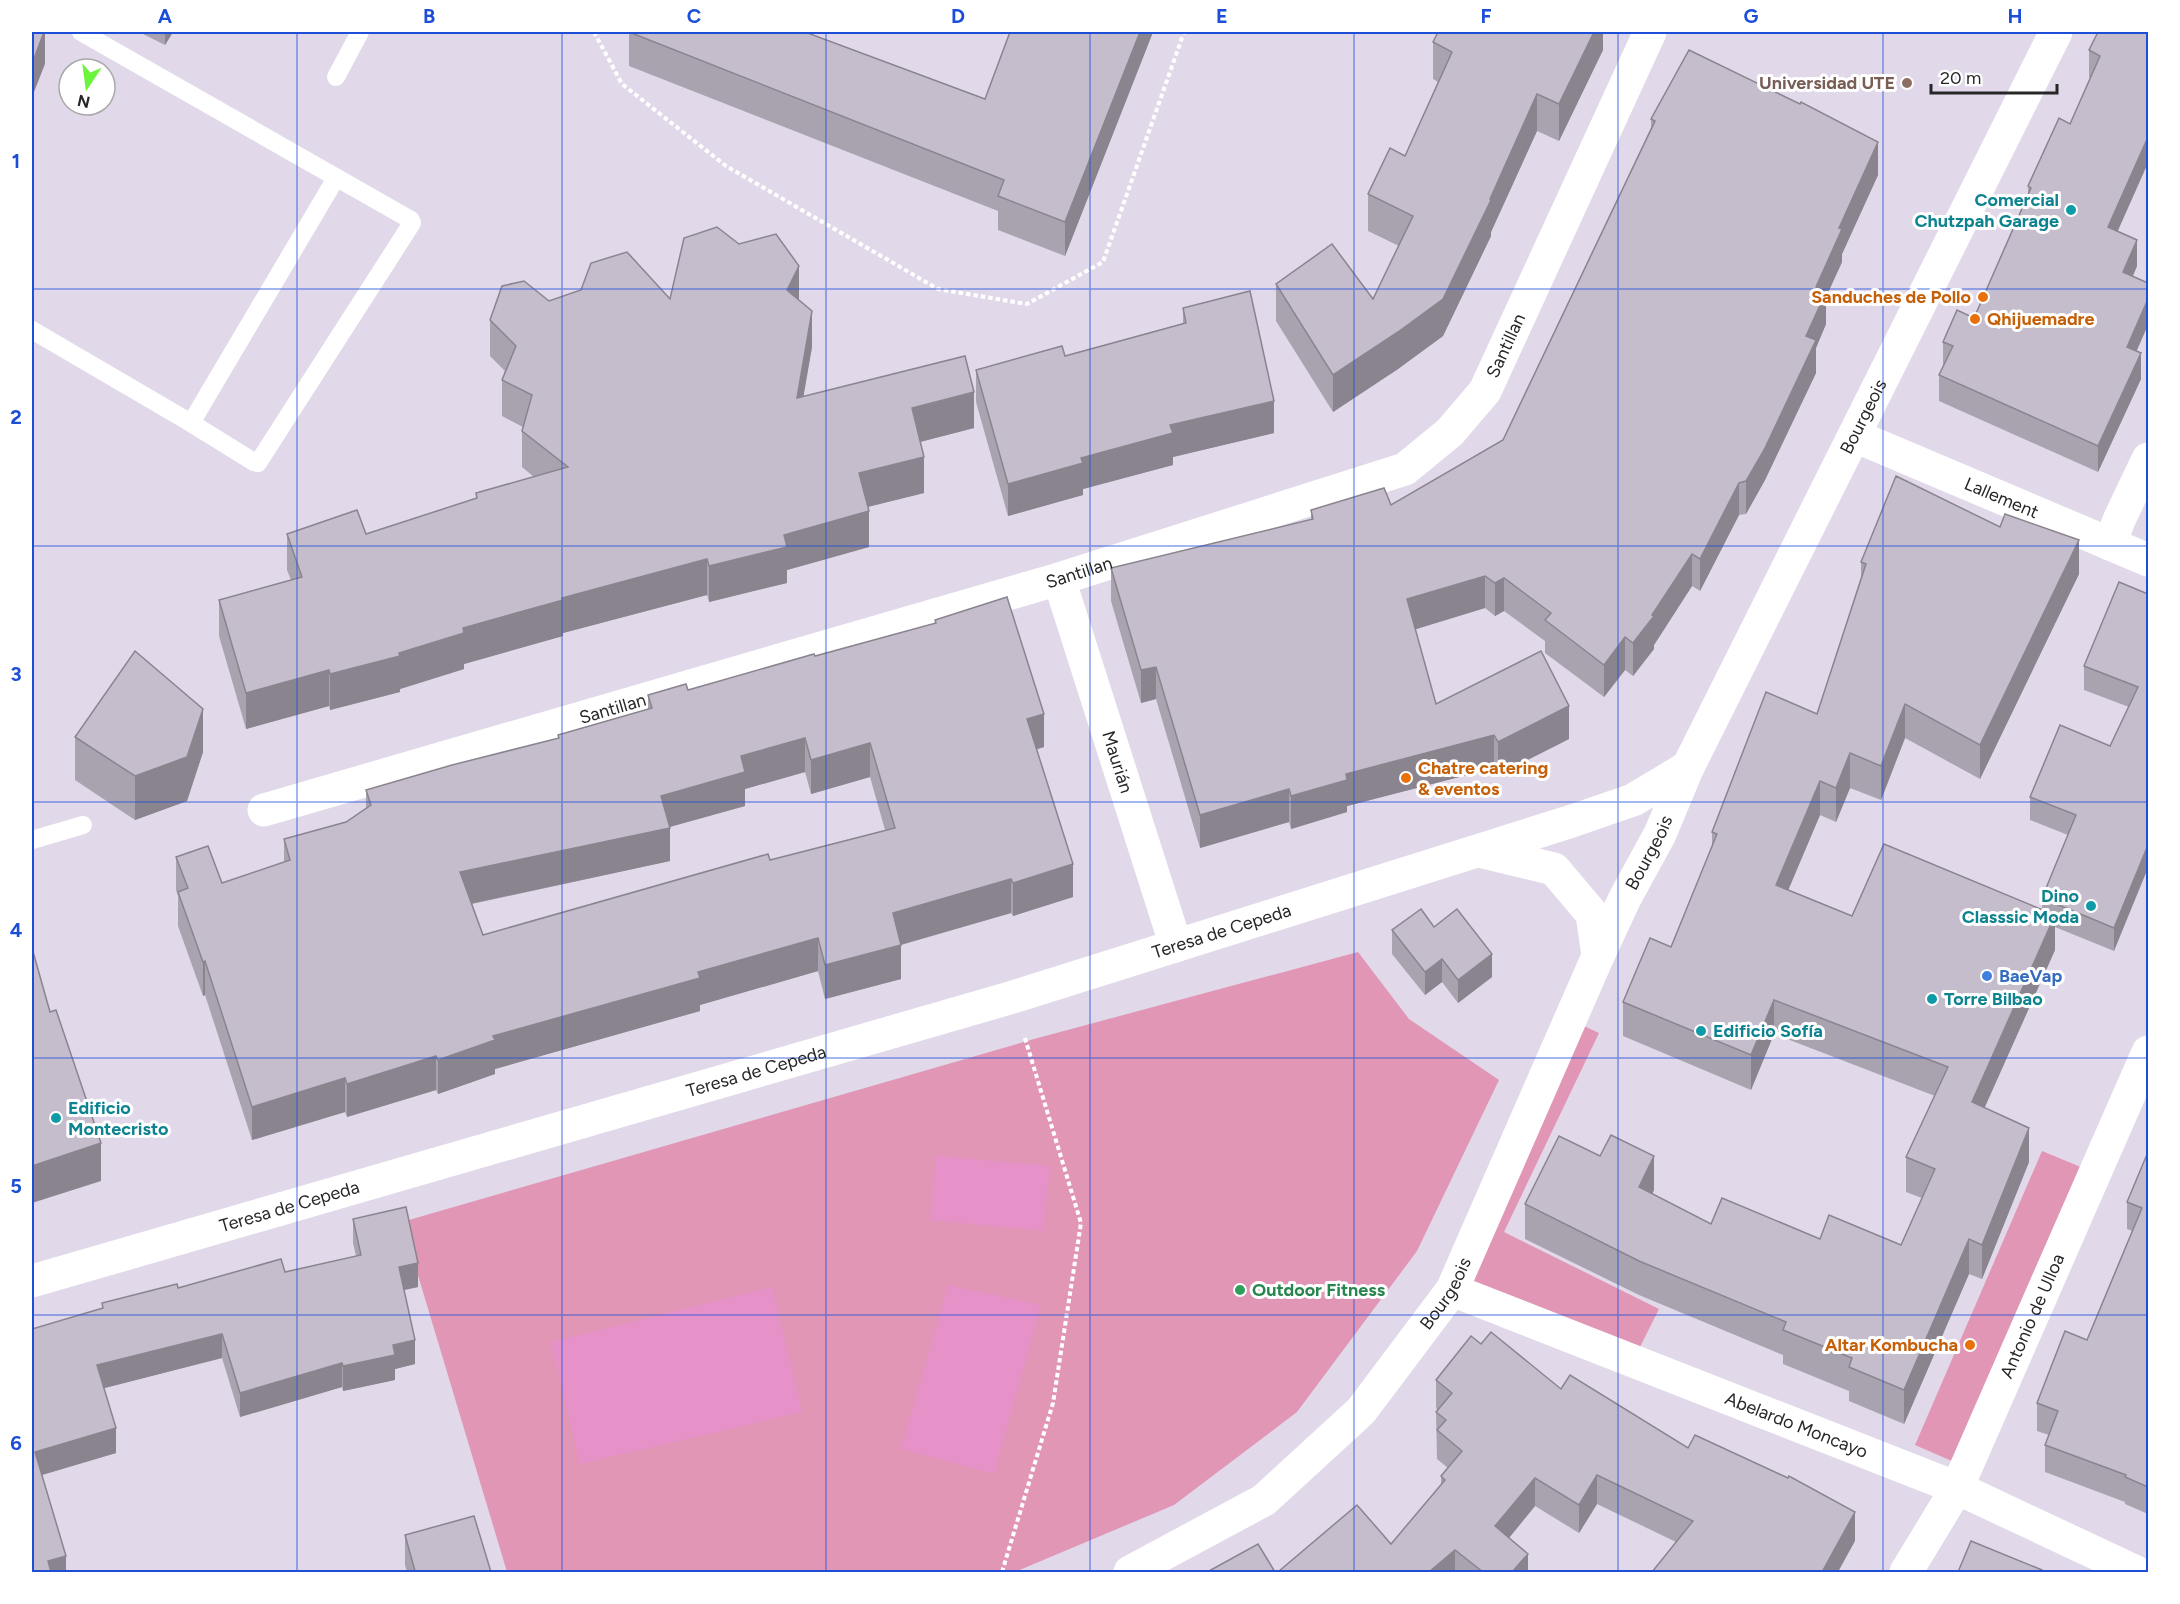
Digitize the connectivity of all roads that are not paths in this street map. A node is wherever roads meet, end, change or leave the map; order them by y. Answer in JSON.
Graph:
{"nodes":[{"id":1,"x":81,"y":32,"type":"edge"},
{"id":2,"x":360,"y":32,"type":"edge"},
{"id":3,"x":1650,"y":32,"type":"edge"},
{"id":4,"x":2056,"y":32,"type":"edge"},
{"id":5,"x":336,"y":77,"type":"dead end"},
{"id":6,"x":336,"y":178,"type":"junction"},
{"id":7,"x":32,"y":330,"type":"edge"},
{"id":8,"x":191,"y":423,"type":"junction"},
{"id":9,"x":1855,"y":436,"type":"junction"},
{"id":10,"x":2148,"y":459,"type":"edge"},
{"id":11,"x":2110,"y":544,"type":"junction"},
{"id":12,"x":2148,"y":560,"type":"edge"},
{"id":13,"x":1059,"y":579,"type":"junction"},
{"id":14,"x":1688,"y":767,"type":"junction"},
{"id":15,"x":264,"y":810,"type":"dead end"},
{"id":16,"x":83,"y":825,"type":"dead end"},
{"id":17,"x":32,"y":840,"type":"edge"},
{"id":18,"x":1478,"y":851,"type":"junction"},
{"id":19,"x":1176,"y":946,"type":"junction"},
{"id":20,"x":1598,"y":956,"type":"junction"},
{"id":21,"x":2148,"y":1052,"type":"edge"},
{"id":22,"x":32,"y":1281,"type":"edge"},
{"id":23,"x":1452,"y":1290,"type":"junction"},
{"id":24,"x":1957,"y":1488,"type":"junction"},
{"id":25,"x":1130,"y":1572,"type":"edge"},
{"id":26,"x":1906,"y":1572,"type":"edge"},
{"id":27,"x":2136,"y":1572,"type":"edge"}],
"edges":[{"from":1,"to":6,"type":"lane"},
{"from":2,"to":5,"type":"lane"},
{"from":3,"to":13,"type":"street","name":"Santillan"},
{"from":4,"to":9,"type":"street","name":"Bourgeois"},
{"from":6,"to":8,"type":"lane"},
{"from":6,"to":8,"type":"lane"},
{"from":7,"to":8,"type":"lane"},
{"from":9,"to":11,"type":"street","name":"Lallement"},
{"from":9,"to":14,"type":"street","name":"Bourgeois"},
{"from":10,"to":11,"type":"street"},
{"from":11,"to":12,"type":"street","name":"Lallement"},
{"from":13,"to":15,"type":"street","name":"Santillan"},
{"from":13,"to":19,"type":"street","name":"Maurián"},
{"from":14,"to":18,"type":"street","name":"Teresa de Cepeda"},
{"from":14,"to":20,"type":"street","name":"Bourgeois"},
{"from":16,"to":17,"type":"lane"},
{"from":18,"to":19,"type":"street","name":"Teresa de Cepeda"},
{"from":18,"to":20,"type":"street"},
{"from":19,"to":22,"type":"street","name":"Teresa de Cepeda"},
{"from":20,"to":23,"type":"street","name":"Bourgeois"},
{"from":21,"to":24,"type":"street","name":"Antonio de Ulloa"},
{"from":23,"to":24,"type":"street","name":"Abelardo Moncayo"},
{"from":23,"to":25,"type":"street","name":"Bourgeois"},
{"from":24,"to":26,"type":"street","name":"Antonio de Ulloa"},
{"from":24,"to":27,"type":"street","name":"Abelardo Moncayo"}]}
